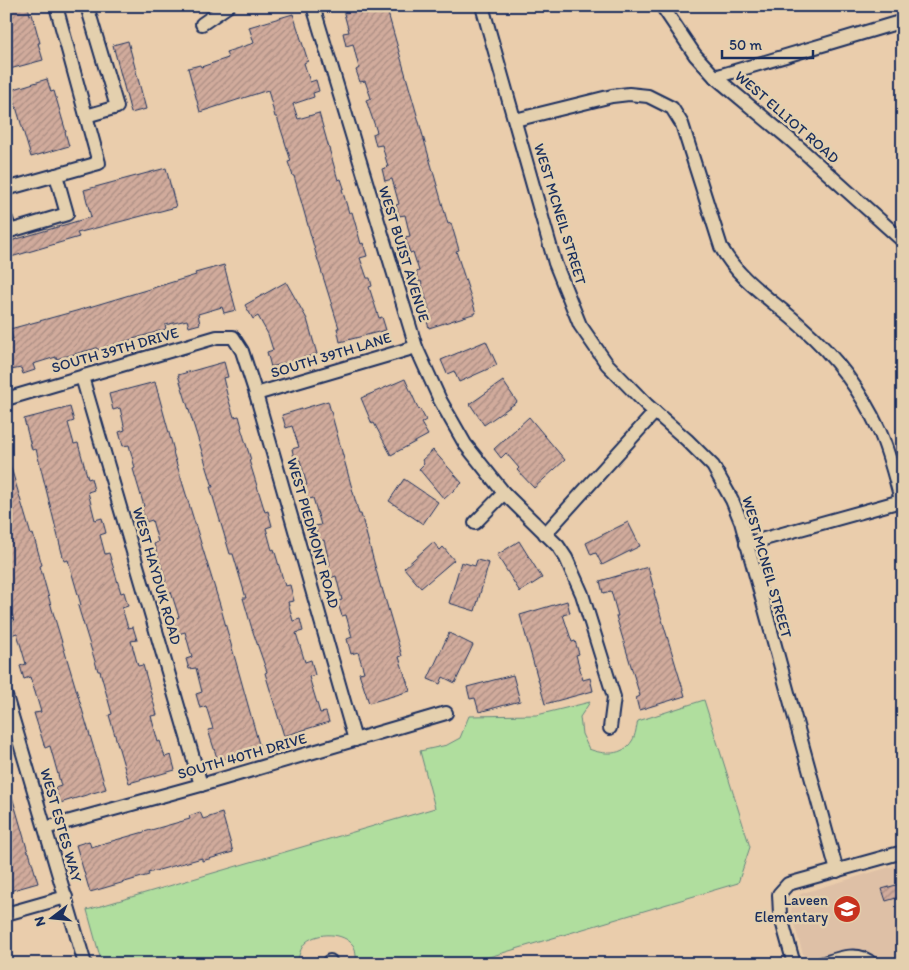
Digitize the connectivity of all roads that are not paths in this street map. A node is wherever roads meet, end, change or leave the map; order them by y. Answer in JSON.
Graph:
{"nodes":[{"id":1,"x":56,"y":6,"type":"edge"},
{"id":2,"x":87,"y":6,"type":"edge"},
{"id":3,"x":228,"y":6,"type":"edge"},
{"id":4,"x":313,"y":6,"type":"edge"},
{"id":5,"x":482,"y":6,"type":"edge"},
{"id":6,"x":662,"y":6,"type":"edge"},
{"id":7,"x":903,"y":21,"type":"edge"},
{"id":8,"x":202,"y":24,"type":"dead end"},
{"id":9,"x":715,"y":77,"type":"junction"},
{"id":10,"x":86,"y":116,"type":"junction"},
{"id":11,"x":515,"y":120,"type":"junction"},
{"id":12,"x":56,"y":175,"type":"junction"},
{"id":13,"x":6,"y":189,"type":"edge"},
{"id":14,"x":6,"y":219,"type":"edge"},
{"id":15,"x":903,"y":241,"type":"edge"},
{"id":16,"x":233,"y":337,"type":"joint"},
{"id":17,"x":416,"y":347,"type":"junction"},
{"id":18,"x":82,"y":377,"type":"junction"},
{"id":19,"x":256,"y":394,"type":"junction"},
{"id":20,"x":6,"y":399,"type":"edge"},
{"id":21,"x":655,"y":412,"type":"junction"},
{"id":22,"x":504,"y":493,"type":"junction"},
{"id":23,"x":902,"y":504,"type":"edge"},
{"id":24,"x":475,"y":523,"type":"dead end"},
{"id":25,"x":545,"y":534,"type":"junction"},
{"id":26,"x":746,"y":544,"type":"junction"},
{"id":27,"x":6,"y":696,"type":"edge"},
{"id":28,"x":446,"y":714,"type":"dead end"},
{"id":29,"x":610,"y":728,"type":"dead end"},
{"id":30,"x":356,"y":740,"type":"junction"},
{"id":31,"x":201,"y":785,"type":"junction"},
{"id":32,"x":45,"y":828,"type":"junction"},
{"id":33,"x":903,"y":852,"type":"edge"},
{"id":34,"x":837,"y":871,"type":"junction"},
{"id":35,"x":66,"y":897,"type":"junction"},
{"id":36,"x":6,"y":914,"type":"edge"},
{"id":37,"x":838,"y":961,"type":"edge"},
{"id":38,"x":793,"y":963,"type":"edge"},
{"id":39,"x":85,"y":964,"type":"edge"},
{"id":40,"x":821,"y":964,"type":"edge"},
{"id":41,"x":872,"y":964,"type":"edge"}],
"edges":[{"from":1,"to":10,"type":"street"},
{"from":2,"to":10,"type":"street"},
{"from":3,"to":8,"type":"street"},
{"from":4,"to":17,"type":"street","name":"WEST BUIST AVENUE"},
{"from":5,"to":11,"type":"street","name":"WEST MCNEIL STREET"},
{"from":6,"to":9,"type":"street","name":"WEST ELLIOT ROAD"},
{"from":7,"to":9,"type":"street"},
{"from":9,"to":15,"type":"street","name":"WEST ELLIOT ROAD"},
{"from":10,"to":12,"type":"street"},
{"from":11,"to":21,"type":"street","name":"WEST MCNEIL STREET"},
{"from":11,"to":23,"type":"street"},
{"from":12,"to":13,"type":"street"},
{"from":12,"to":14,"type":"street"},
{"from":16,"to":18,"type":"street","name":"SOUTH 39TH DRIVE"},
{"from":16,"to":19,"type":"street","name":"WEST PIEDMONT ROAD"},
{"from":17,"to":19,"type":"street","name":"SOUTH 39TH LANE"},
{"from":17,"to":22,"type":"street","name":"WEST BUIST AVENUE"},
{"from":18,"to":20,"type":"street","name":"SOUTH 39TH DRIVE"},
{"from":18,"to":31,"type":"street","name":"WEST HAYDUK ROAD"},
{"from":19,"to":30,"type":"street","name":"WEST PIEDMONT ROAD"},
{"from":21,"to":25,"type":"street"},
{"from":21,"to":26,"type":"street","name":"WEST MCNEIL STREET"},
{"from":22,"to":24,"type":"street"},
{"from":22,"to":25,"type":"street","name":"WEST BUIST AVENUE"},
{"from":23,"to":26,"type":"street"},
{"from":25,"to":29,"type":"street","name":"WEST BUIST AVENUE"},
{"from":26,"to":34,"type":"street","name":"WEST MCNEIL STREET"},
{"from":27,"to":32,"type":"street","name":"WEST ESTES WAY"},
{"from":28,"to":30,"type":"street","name":"SOUTH 40TH DRIVE"},
{"from":30,"to":31,"type":"street","name":"SOUTH 40TH DRIVE"},
{"from":31,"to":32,"type":"street","name":"SOUTH 40TH DRIVE"},
{"from":32,"to":35,"type":"street","name":"WEST ESTES WAY"},
{"from":33,"to":34,"type":"street"},
{"from":34,"to":38,"type":"street"},
{"from":35,"to":36,"type":"street"},
{"from":35,"to":39,"type":"street","name":"WEST ESTES WAY"},
{"from":37,"to":40,"type":"street"},
{"from":37,"to":41,"type":"street"}]}
